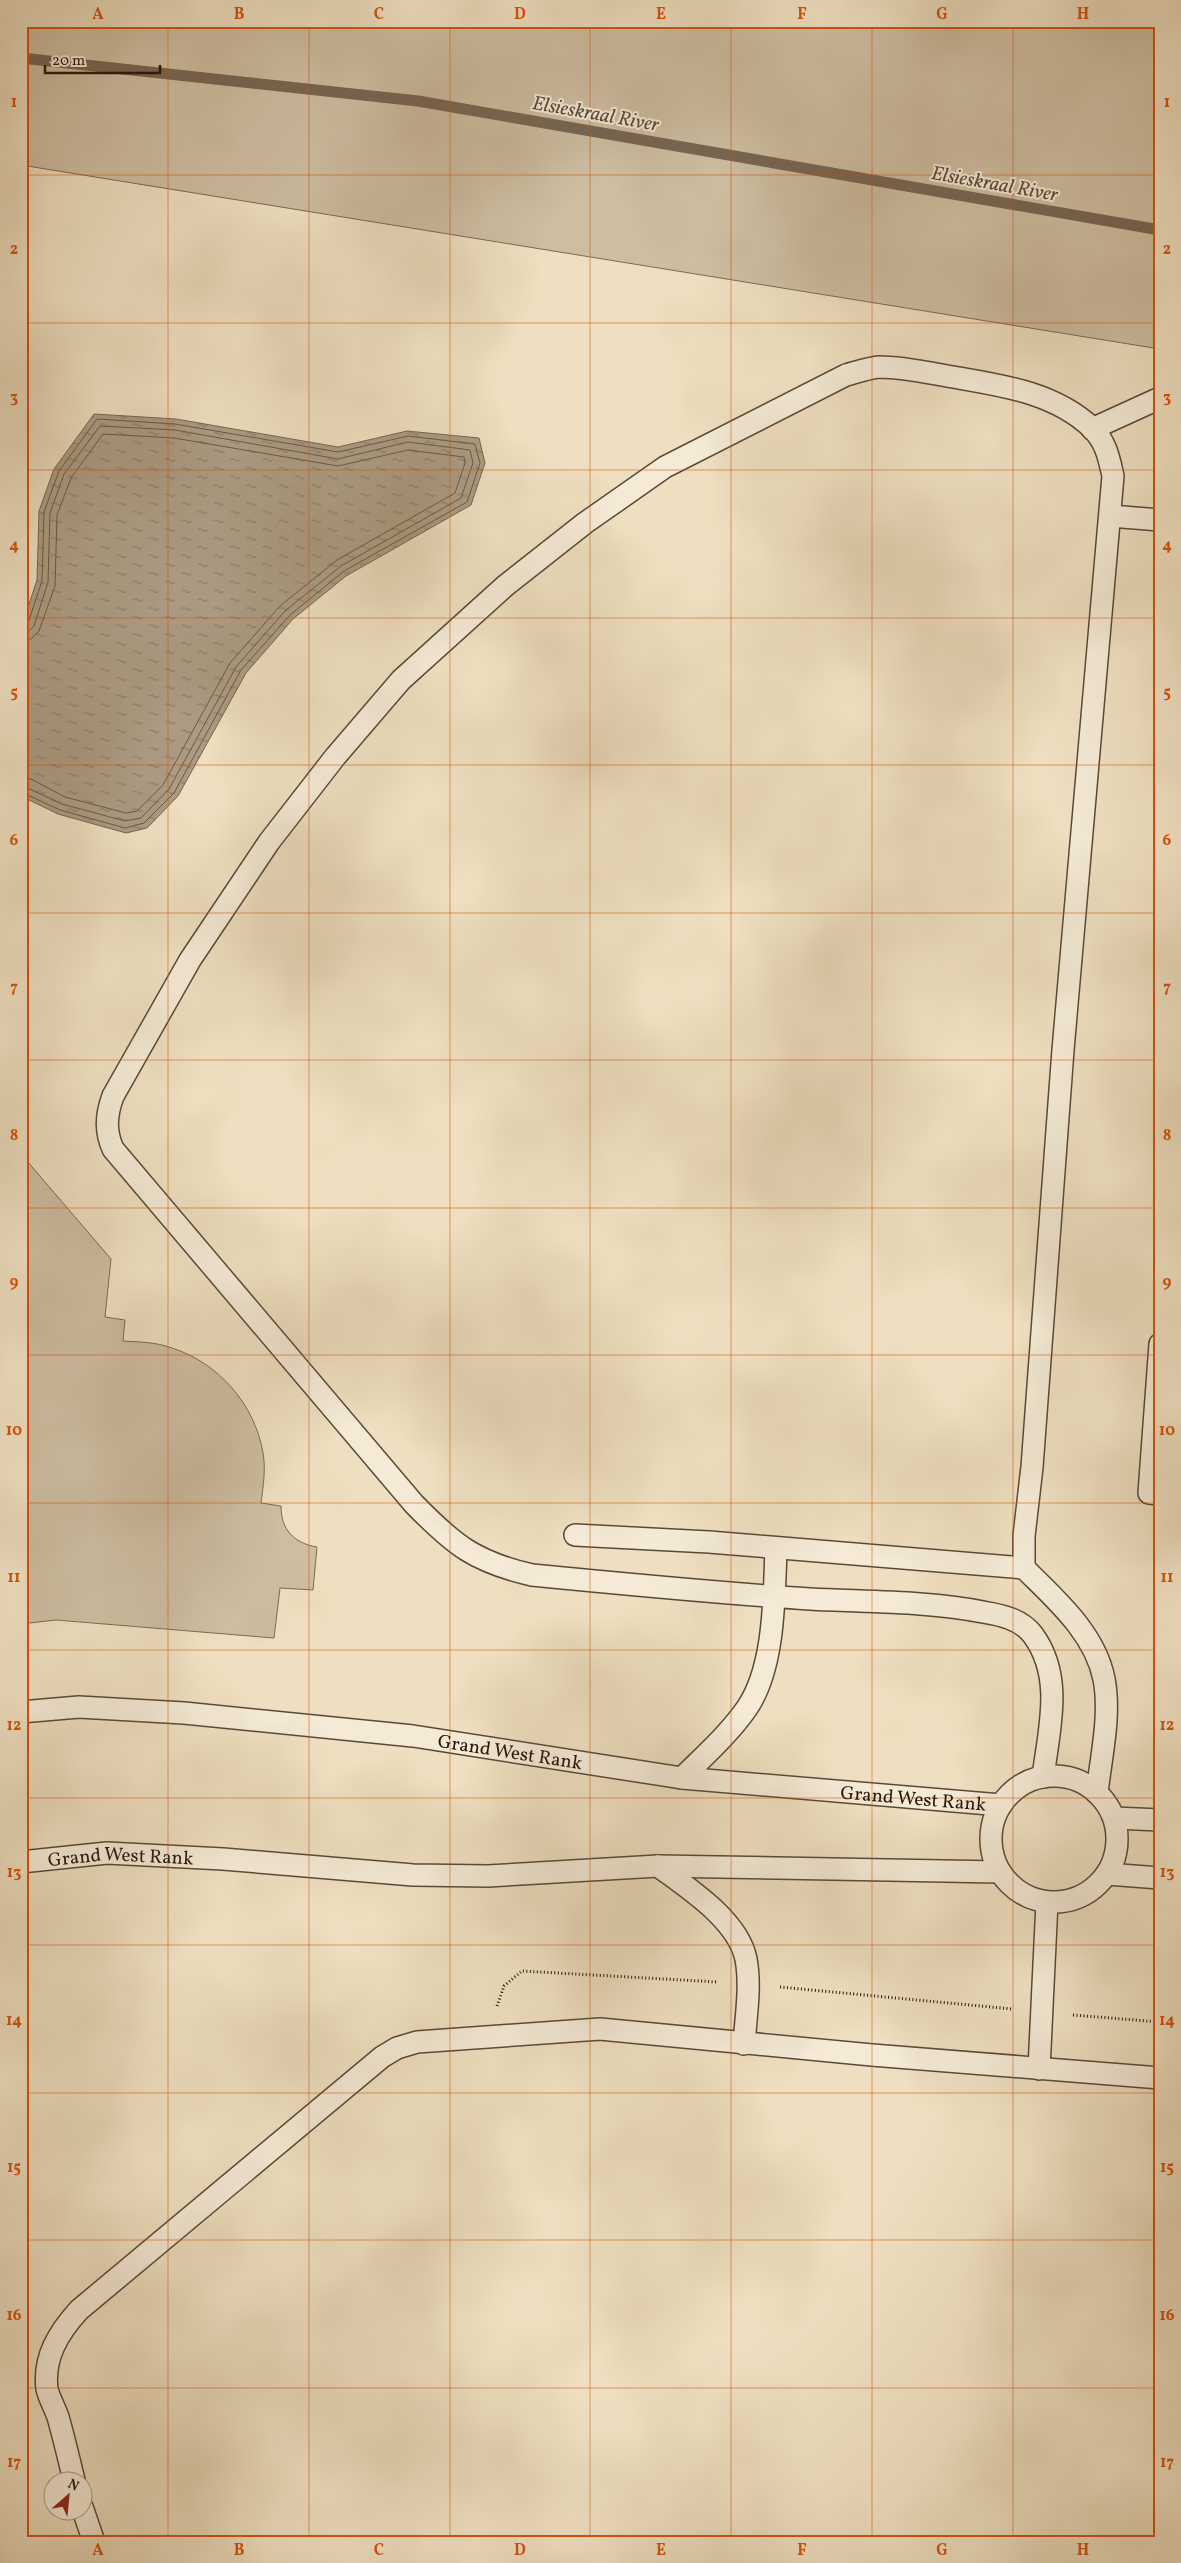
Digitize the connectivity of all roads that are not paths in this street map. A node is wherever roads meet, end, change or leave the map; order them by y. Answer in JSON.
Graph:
{"nodes":[{"id":1,"x":1160,"y":398,"type":"edge"},
{"id":2,"x":1092,"y":429,"type":"junction"},
{"id":3,"x":1110,"y":516,"type":"junction"},
{"id":4,"x":1160,"y":520,"type":"edge"},
{"id":5,"x":1160,"y":1344,"type":"edge"},
{"id":6,"x":1160,"y":1494,"type":"edge"},
{"id":7,"x":575,"y":1535,"type":"dead end"},
{"id":8,"x":776,"y":1549,"type":"junction"},
{"id":9,"x":1024,"y":1568,"type":"junction"},
{"id":10,"x":774,"y":1596,"type":"junction"},
{"id":11,"x":21,"y":1712,"type":"edge"},
{"id":12,"x":1043,"y":1777,"type":"junction"},
{"id":13,"x":682,"y":1778,"type":"junction"},
{"id":14,"x":1097,"y":1793,"type":"junction"},
{"id":15,"x":1001,"y":1805,"type":"junction"},
{"id":16,"x":1114,"y":1818,"type":"junction"},
{"id":17,"x":1160,"y":1820,"type":"edge"},
{"id":18,"x":21,"y":1862,"type":"edge"},
{"id":19,"x":658,"y":1866,"type":"junction"},
{"id":20,"x":1000,"y":1872,"type":"junction"},
{"id":21,"x":1107,"y":1874,"type":"junction"},
{"id":22,"x":1160,"y":1878,"type":"edge"},
{"id":23,"x":1047,"y":1902,"type":"junction"},
{"id":24,"x":744,"y":2044,"type":"junction"},
{"id":25,"x":1039,"y":2069,"type":"junction"},
{"id":26,"x":1160,"y":2078,"type":"edge"},
{"id":27,"x":72,"y":2470,"type":"edge"},
{"id":28,"x":86,"y":2520,"type":"edge"},
{"id":29,"x":94,"y":2542,"type":"edge"}],
"edges":[{"from":1,"to":2,"type":"lane"},
{"from":2,"to":3,"type":"lane"},
{"from":2,"to":10,"type":"lane"},
{"from":3,"to":4,"type":"lane"},
{"from":3,"to":9,"type":"lane"},
{"from":5,"to":6,"type":"lane"},
{"from":7,"to":8,"type":"lane"},
{"from":8,"to":9,"type":"lane"},
{"from":8,"to":10,"type":"lane"},
{"from":9,"to":14,"type":"lane"},
{"from":10,"to":12,"type":"lane"},
{"from":10,"to":13,"type":"lane"},
{"from":11,"to":13,"type":"lane","name":"Grand West Rank"},
{"from":12,"to":14,"type":"lane","name":"Grand West Rank"},
{"from":12,"to":15,"type":"lane","name":"Grand West Rank"},
{"from":13,"to":15,"type":"lane","name":"Grand West Rank"},
{"from":14,"to":16,"type":"lane","name":"Grand West Rank"},
{"from":15,"to":20,"type":"lane","name":"Grand West Rank"},
{"from":16,"to":17,"type":"lane"},
{"from":16,"to":21,"type":"lane","name":"Grand West Rank"},
{"from":18,"to":19,"type":"lane","name":"Grand West Rank"},
{"from":19,"to":20,"type":"lane","name":"Grand West Rank"},
{"from":19,"to":24,"type":"lane"},
{"from":20,"to":23,"type":"lane","name":"Grand West Rank"},
{"from":21,"to":22,"type":"lane"},
{"from":21,"to":23,"type":"lane","name":"Grand West Rank"},
{"from":23,"to":25,"type":"lane"},
{"from":24,"to":25,"type":"lane"},
{"from":24,"to":27,"type":"lane"},
{"from":25,"to":26,"type":"lane"},
{"from":28,"to":29,"type":"lane"}]}
